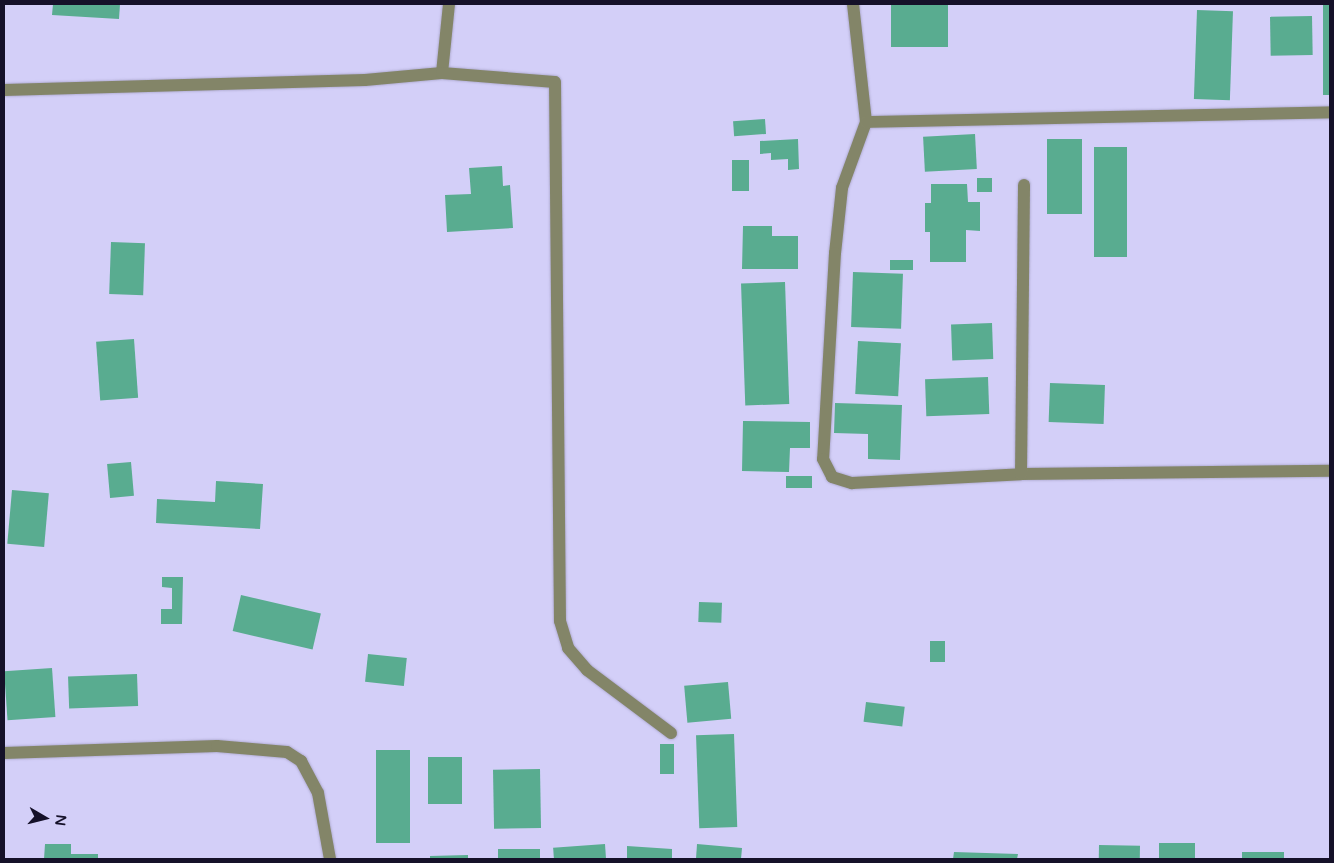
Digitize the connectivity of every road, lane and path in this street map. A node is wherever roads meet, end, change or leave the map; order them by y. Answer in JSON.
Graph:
{"nodes":[{"id":1,"x":449,"y":4,"type":"edge"},
{"id":2,"x":853,"y":4,"type":"edge"},
{"id":3,"x":442,"y":73,"type":"junction"},
{"id":4,"x":4,"y":90,"type":"edge"},
{"id":5,"x":1330,"y":112,"type":"edge"},
{"id":6,"x":866,"y":122,"type":"junction"},
{"id":7,"x":1024,"y":185,"type":"dead end"},
{"id":8,"x":1330,"y":472,"type":"edge"},
{"id":9,"x":1021,"y":474,"type":"junction"},
{"id":10,"x":671,"y":732,"type":"dead end"},
{"id":11,"x":4,"y":753,"type":"edge"},
{"id":12,"x":330,"y":859,"type":"edge"}],
"edges":[{"from":1,"to":3,"type":"street"},
{"from":2,"to":6,"type":"street"},
{"from":3,"to":4,"type":"street"},
{"from":3,"to":10,"type":"street"},
{"from":5,"to":6,"type":"street"},
{"from":6,"to":9,"type":"street"},
{"from":7,"to":9,"type":"street"},
{"from":8,"to":9,"type":"street"},
{"from":11,"to":12,"type":"street"}]}
